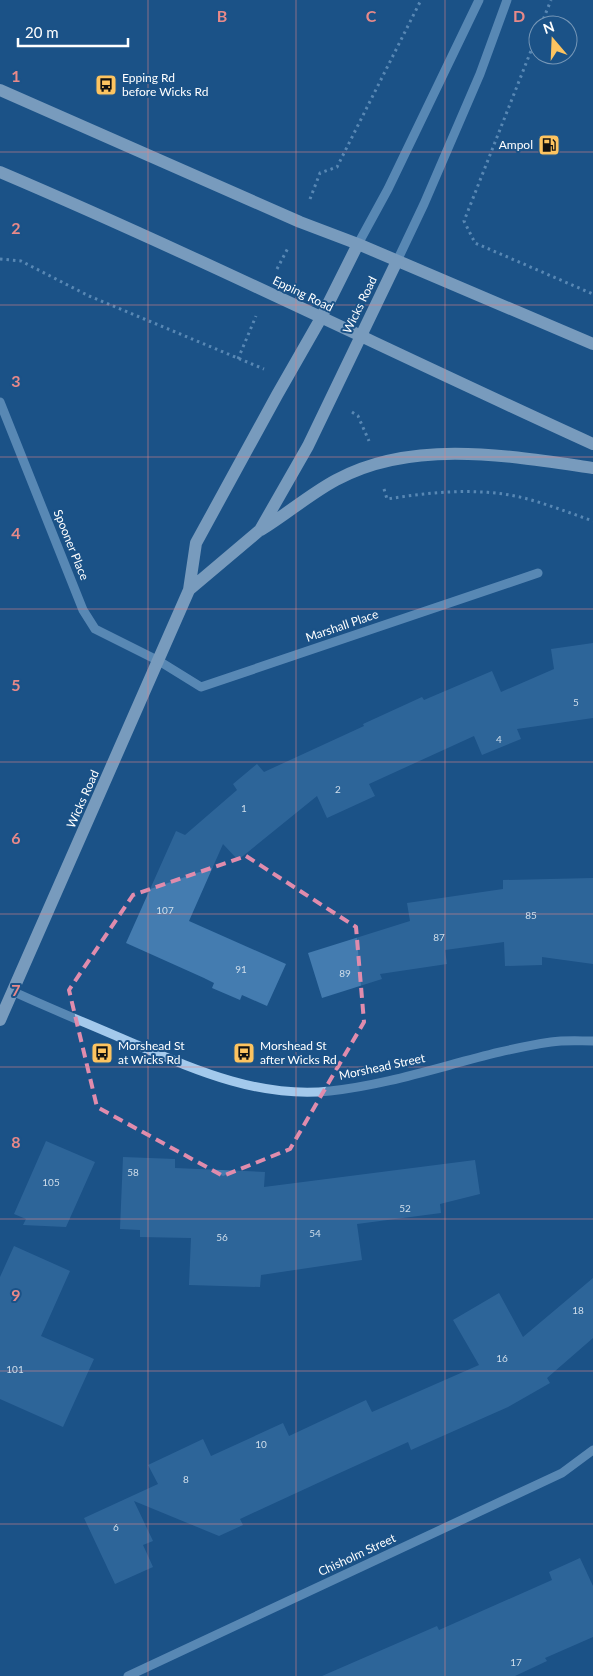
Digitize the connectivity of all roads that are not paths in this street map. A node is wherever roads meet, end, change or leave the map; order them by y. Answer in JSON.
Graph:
{"nodes":[{"id":1,"x":479,"y":0,"type":"edge"},
{"id":2,"x":508,"y":0,"type":"edge"},
{"id":3,"x":0,"y":90,"type":"edge"},
{"id":4,"x":0,"y":172,"type":"edge"},
{"id":5,"x":358,"y":244,"type":"junction"},
{"id":6,"x":397,"y":261,"type":"junction"},
{"id":7,"x":322,"y":318,"type":"junction"},
{"id":8,"x":359,"y":336,"type":"junction"},
{"id":9,"x":593,"y":344,"type":"edge"},
{"id":10,"x":0,"y":402,"type":"edge"},
{"id":11,"x":593,"y":444,"type":"edge"},
{"id":12,"x":593,"y":468,"type":"edge"},
{"id":13,"x":260,"y":530,"type":"junction"},
{"id":14,"x":538,"y":573,"type":"dead end"},
{"id":15,"x":189,"y":590,"type":"junction"},
{"id":16,"x":159,"y":661,"type":"junction"},
{"id":17,"x":12,"y":991,"type":"junction"},
{"id":18,"x":0,"y":1020,"type":"edge"},
{"id":19,"x":593,"y":1040,"type":"edge"},
{"id":20,"x":593,"y":1450,"type":"edge"},
{"id":21,"x":128,"y":1676,"type":"edge"}],
"edges":[{"from":1,"to":5,"type":"street","name":"Wicks Road"},
{"from":2,"to":6,"type":"street","name":"Wicks Road"},
{"from":3,"to":5,"type":"main road"},
{"from":4,"to":7,"type":"main road","name":"Epping Road"},
{"from":5,"to":6,"type":"main road"},
{"from":5,"to":7,"type":"main road","name":"Wicks Road"},
{"from":6,"to":8,"type":"main road","name":"Wicks Road"},
{"from":6,"to":9,"type":"main road"},
{"from":7,"to":8,"type":"main road","name":"Epping Road"},
{"from":7,"to":15,"type":"main road","name":"Wicks Road"},
{"from":8,"to":11,"type":"main road","name":"Epping Road"},
{"from":8,"to":13,"type":"main road","name":"Wicks Road"},
{"from":10,"to":16,"type":"street","name":"Spooner Place"},
{"from":12,"to":13,"type":"main road"},
{"from":13,"to":15,"type":"main road","name":"Wicks Road"},
{"from":14,"to":16,"type":"street","name":"Marshall Place"},
{"from":15,"to":16,"type":"main road","name":"Wicks Road"},
{"from":16,"to":17,"type":"main road","name":"Wicks Road"},
{"from":17,"to":18,"type":"main road","name":"Wicks Road"},
{"from":17,"to":19,"type":"street","name":"Morshead Street"},
{"from":20,"to":21,"type":"street","name":"Chisholm Street"}]}
